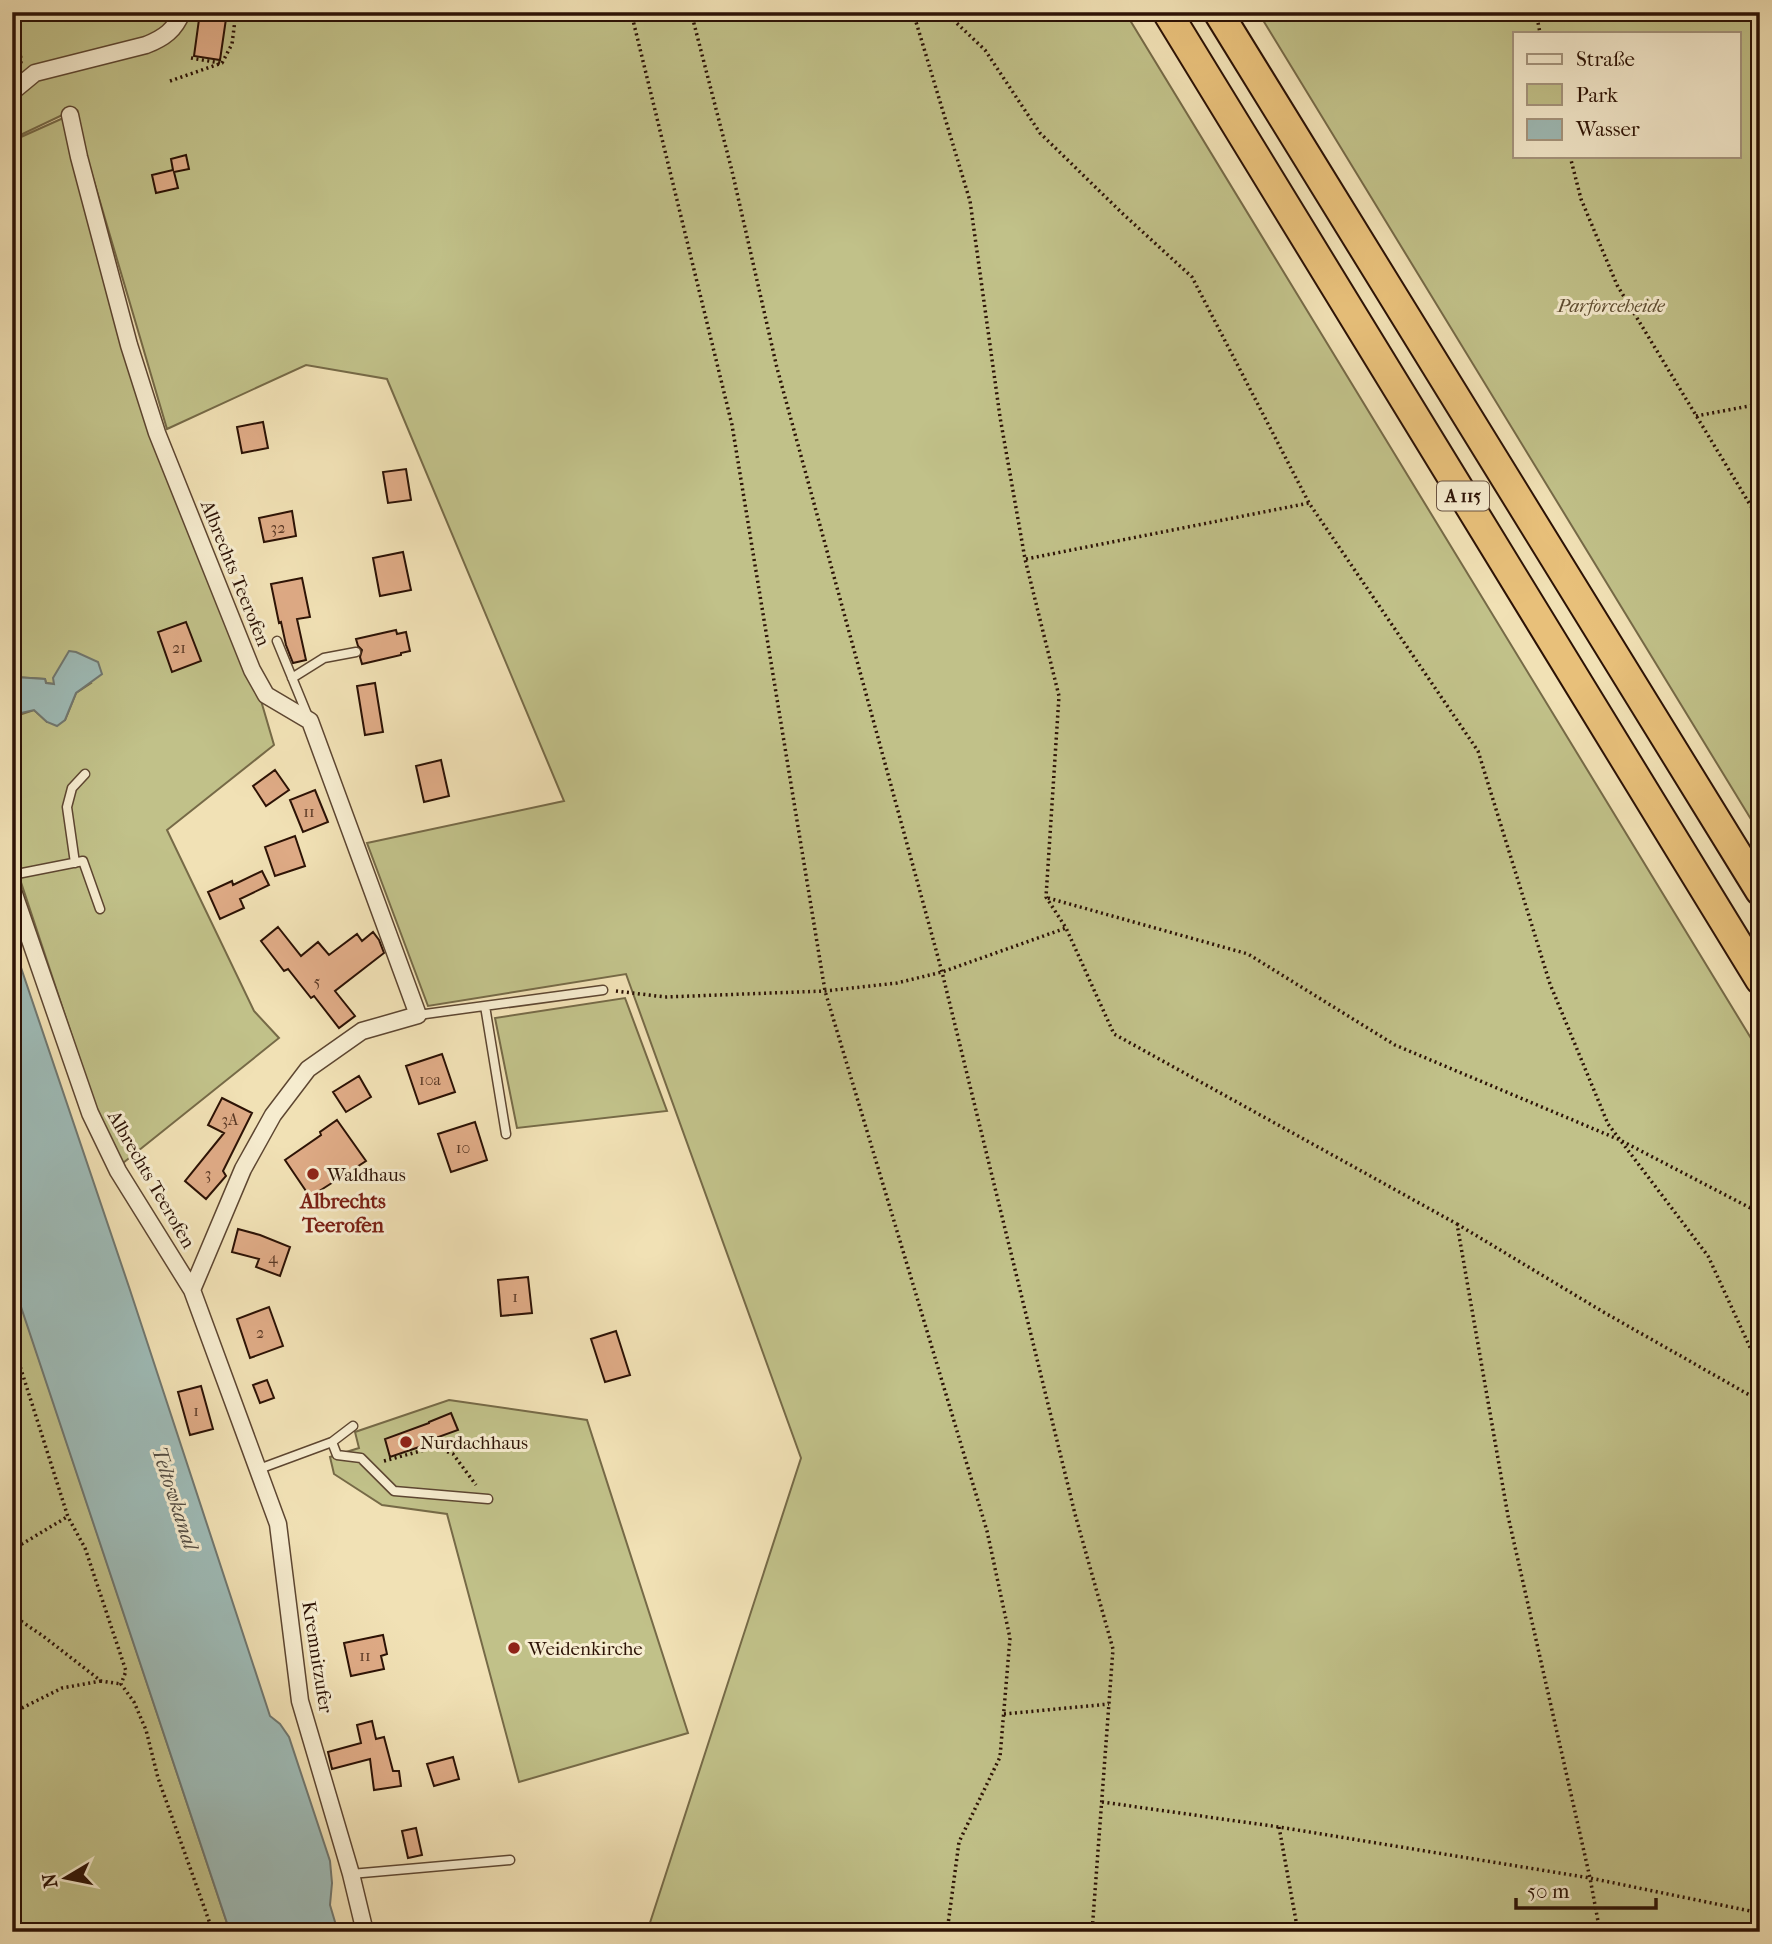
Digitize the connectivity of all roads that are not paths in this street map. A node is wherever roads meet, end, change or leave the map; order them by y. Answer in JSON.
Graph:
{"nodes":[{"id":1,"x":182,"y":12,"type":"edge"},
{"id":2,"x":1167,"y":12,"type":"edge"},
{"id":3,"x":1218,"y":12,"type":"edge"},
{"id":4,"x":12,"y":92,"type":"edge"},
{"id":5,"x":70,"y":116,"type":"dead end"},
{"id":6,"x":277,"y":641,"type":"dead end"},
{"id":7,"x":356,"y":652,"type":"dead end"},
{"id":8,"x":292,"y":678,"type":"junction"},
{"id":9,"x":310,"y":721,"type":"junction"},
{"id":10,"x":85,"y":774,"type":"dead end"},
{"id":11,"x":75,"y":863,"type":"junction"},
{"id":12,"x":12,"y":875,"type":"edge"},
{"id":13,"x":12,"y":888,"type":"edge"},
{"id":14,"x":1760,"y":891,"type":"edge"},
{"id":15,"x":100,"y":909,"type":"dead end"},
{"id":16,"x":1760,"y":980,"type":"edge"},
{"id":17,"x":603,"y":990,"type":"road end"},
{"id":18,"x":485,"y":1006,"type":"junction"},
{"id":19,"x":423,"y":1010,"type":"junction"},
{"id":20,"x":506,"y":1134,"type":"dead end"},
{"id":21,"x":192,"y":1290,"type":"junction"},
{"id":22,"x":353,"y":1426,"type":"dead end"},
{"id":23,"x":332,"y":1442,"type":"junction"},
{"id":24,"x":259,"y":1469,"type":"junction"},
{"id":25,"x":488,"y":1499,"type":"road end"},
{"id":26,"x":510,"y":1860,"type":"dead end"},
{"id":27,"x":351,"y":1874,"type":"junction"},
{"id":28,"x":365,"y":1932,"type":"edge"}],
"edges":[{"from":1,"to":4,"type":"street"},
{"from":2,"to":16,"type":"highway","number":"A 115"},
{"from":3,"to":14,"type":"highway","number":"A 115"},
{"from":5,"to":9,"type":"street","name":"Albrechts Teerofen"},
{"from":6,"to":8,"type":"lane"},
{"from":7,"to":8,"type":"lane"},
{"from":8,"to":9,"type":"lane"},
{"from":9,"to":19,"type":"street"},
{"from":10,"to":11,"type":"lane"},
{"from":11,"to":12,"type":"lane"},
{"from":11,"to":15,"type":"lane"},
{"from":13,"to":21,"type":"street","name":"Albrechts Teerofen"},
{"from":17,"to":18,"type":"lane","name":"Albrechts Teerofen"},
{"from":18,"to":19,"type":"lane","name":"Albrechts Teerofen"},
{"from":18,"to":20,"type":"lane"},
{"from":19,"to":21,"type":"street","name":"Albrechts Teerofen"},
{"from":21,"to":24,"type":"street","name":"Albrechts Teerofen"},
{"from":22,"to":23,"type":"lane"},
{"from":23,"to":24,"type":"lane"},
{"from":23,"to":25,"type":"lane"},
{"from":24,"to":27,"type":"street","name":"Kremnitzufer"},
{"from":26,"to":27,"type":"lane"},
{"from":27,"to":28,"type":"street","name":"Kremnitzufer"}]}
